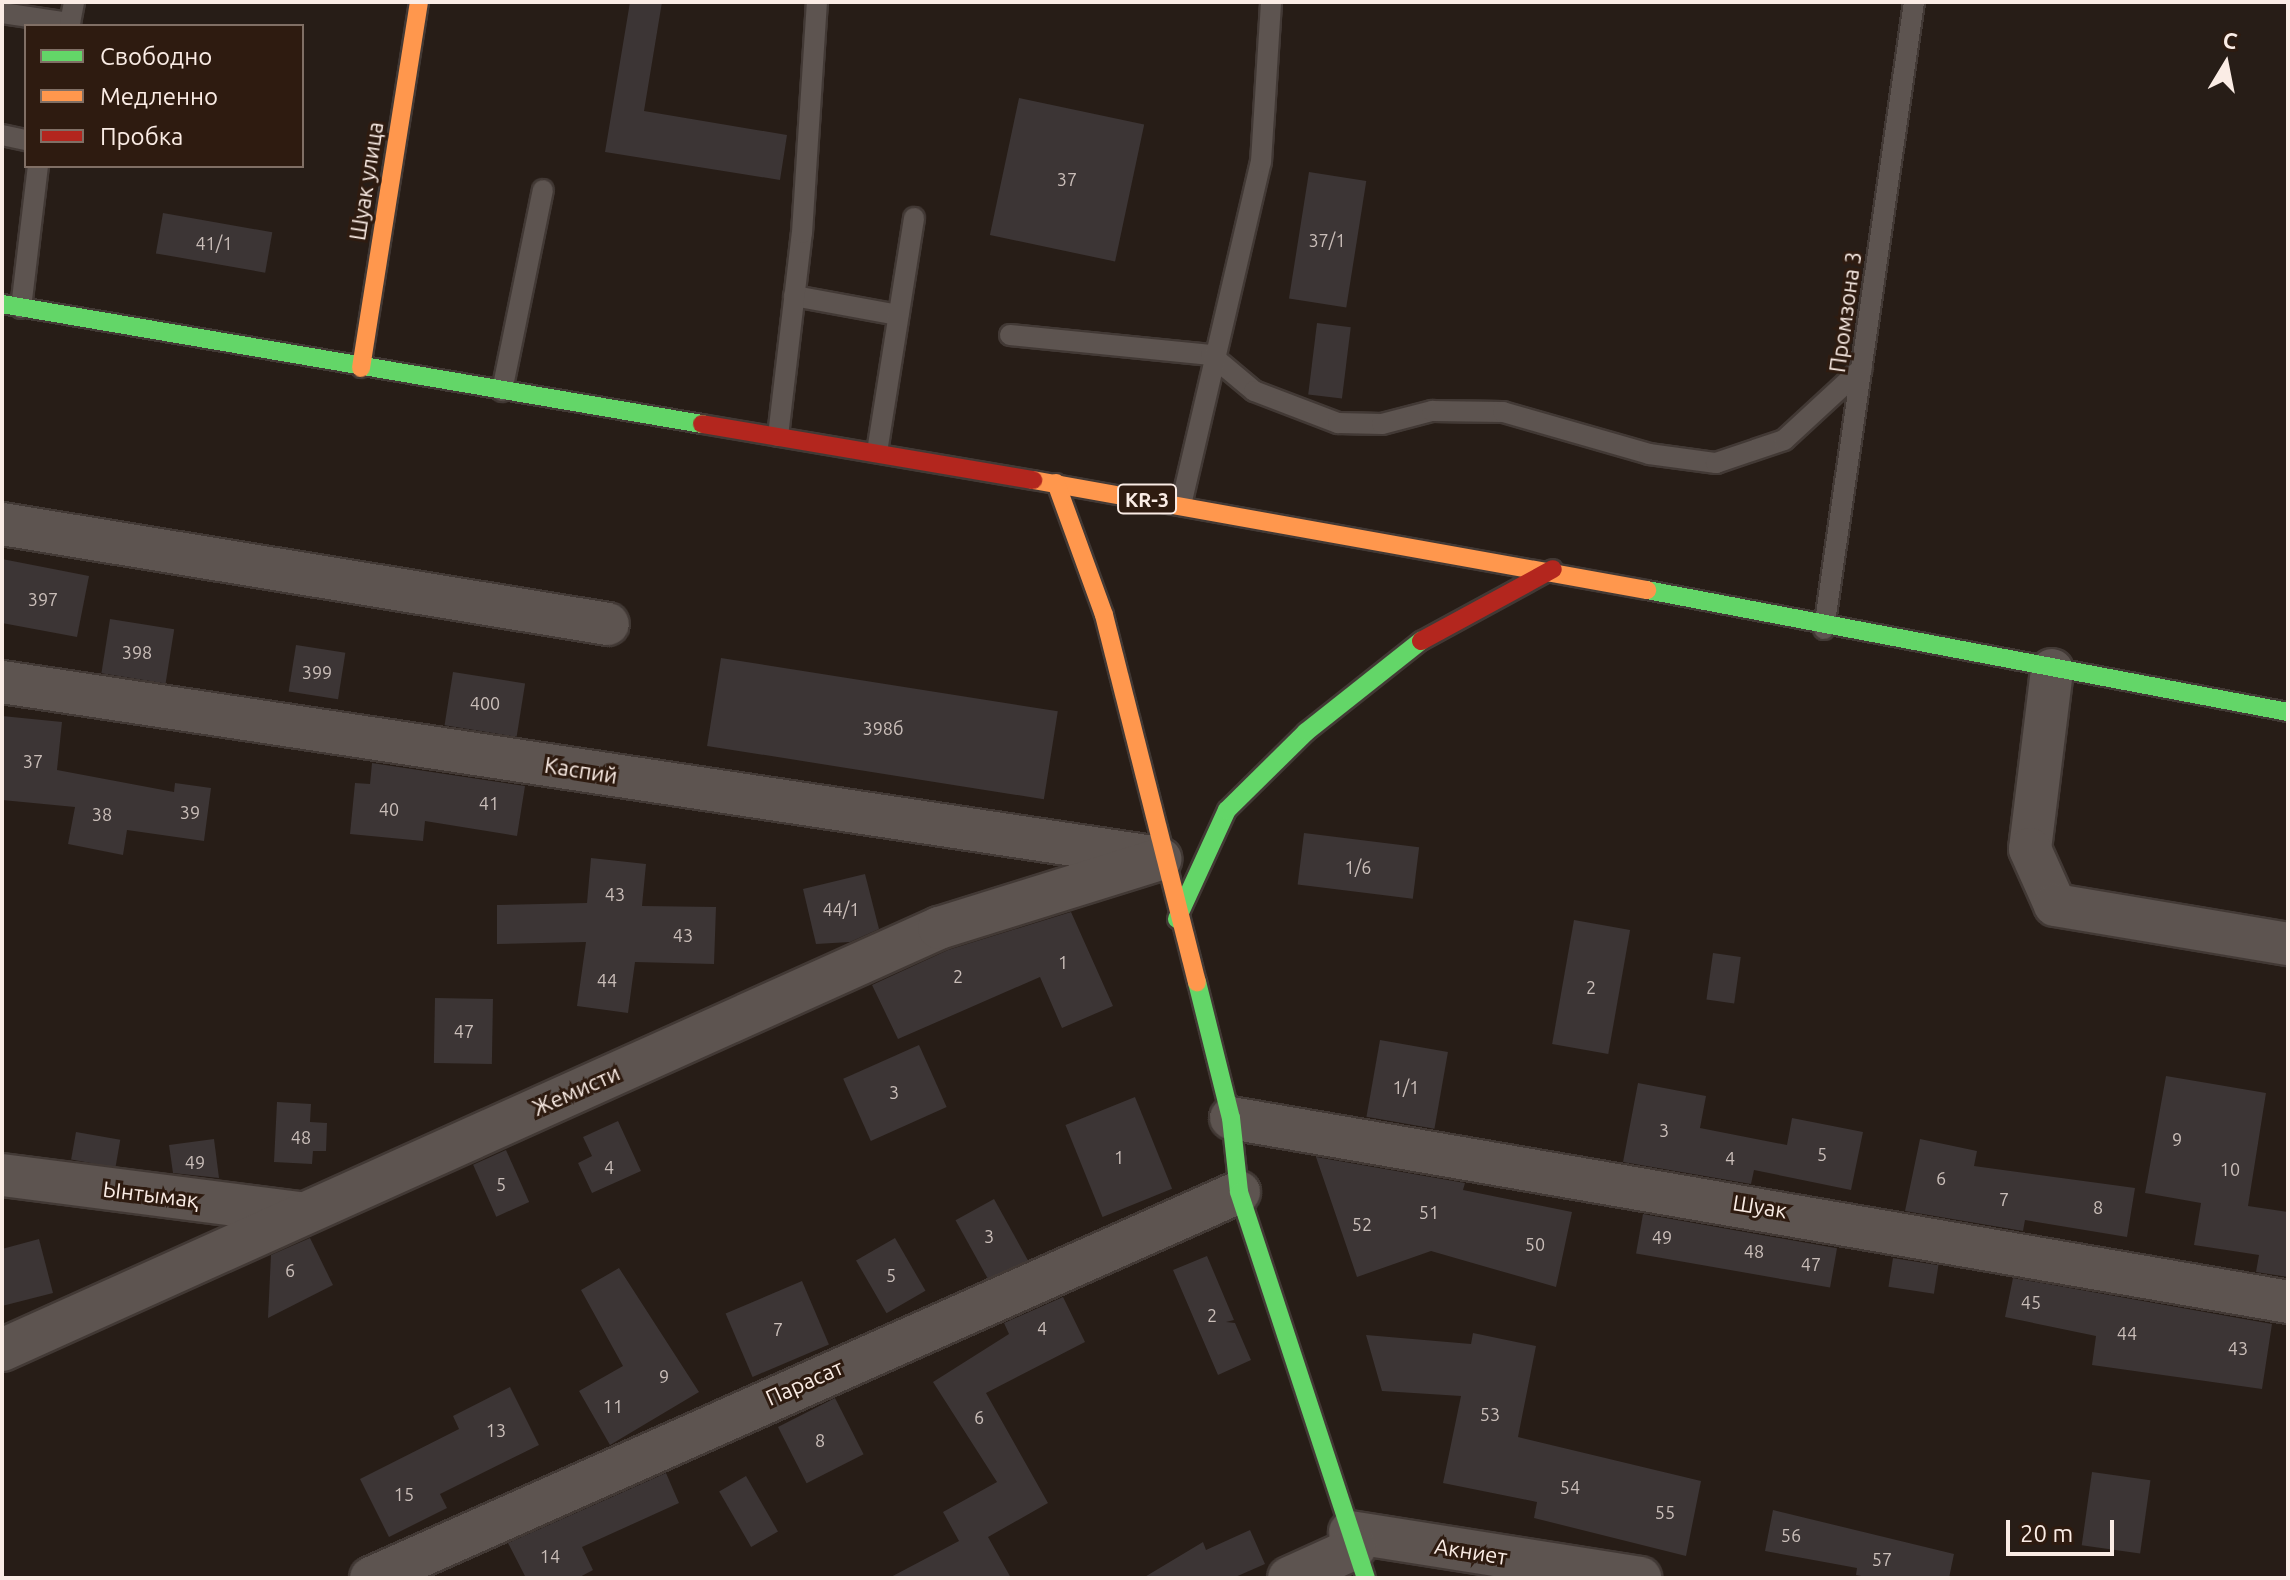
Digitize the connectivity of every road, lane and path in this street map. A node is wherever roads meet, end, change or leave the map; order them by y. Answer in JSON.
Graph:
{"nodes":[{"id":1,"x":74,"y":2,"type":"edge"},
{"id":2,"x":419,"y":2,"type":"edge"},
{"id":3,"x":817,"y":2,"type":"edge"},
{"id":4,"x":1271,"y":2,"type":"edge"},
{"id":5,"x":1914,"y":2,"type":"edge"},
{"id":6,"x":2,"y":13,"type":"edge"},
{"id":7,"x":2,"y":135,"type":"edge"},
{"id":8,"x":24,"y":140,"type":"edge"},
{"id":9,"x":38,"y":168,"type":"edge"},
{"id":10,"x":543,"y":190,"type":"dead end"},
{"id":11,"x":914,"y":218,"type":"dead end"},
{"id":12,"x":794,"y":296,"type":"junction"},
{"id":13,"x":11,"y":306,"type":"edge"},
{"id":14,"x":898,"y":315,"type":"junction"},
{"id":15,"x":1010,"y":335,"type":"dead end"},
{"id":16,"x":1211,"y":355,"type":"junction"},
{"id":17,"x":361,"y":368,"type":"junction"},
{"id":18,"x":1862,"y":368,"type":"junction"},
{"id":19,"x":502,"y":391,"type":"junction"},
{"id":20,"x":778,"y":436,"type":"junction"},
{"id":21,"x":877,"y":452,"type":"junction"},
{"id":22,"x":1056,"y":483,"type":"junction"},
{"id":23,"x":1181,"y":505,"type":"junction"},
{"id":24,"x":2,"y":524,"type":"edge"},
{"id":25,"x":1553,"y":569,"type":"junction"},
{"id":26,"x":608,"y":624,"type":"dead end"},
{"id":27,"x":1824,"y":629,"type":"junction"},
{"id":28,"x":2052,"y":670,"type":"junction"},
{"id":29,"x":2,"y":682,"type":"edge"},
{"id":30,"x":2288,"y":712,"type":"edge"},
{"id":31,"x":1161,"y":859,"type":"junction"},
{"id":32,"x":1177,"y":919,"type":"junction"},
{"id":33,"x":2288,"y":944,"type":"edge"},
{"id":34,"x":1231,"y":1118,"type":"junction"},
{"id":35,"x":2,"y":1175,"type":"edge"},
{"id":36,"x":1239,"y":1192,"type":"junction"},
{"id":37,"x":300,"y":1213,"type":"junction"},
{"id":38,"x":2288,"y":1302,"type":"edge"},
{"id":39,"x":2,"y":1350,"type":"edge"},
{"id":40,"x":1357,"y":1553,"type":"edge"},
{"id":41,"x":371,"y":1578,"type":"edge"},
{"id":42,"x":1289,"y":1578,"type":"edge"},
{"id":43,"x":1640,"y":1578,"type":"edge"}],
"edges":[{"from":1,"to":6,"type":"lane"},
{"from":2,"to":17,"type":"main road","name":"Шуак улица"},
{"from":3,"to":12,"type":"lane"},
{"from":4,"to":16,"type":"lane"},
{"from":5,"to":18,"type":"lane","name":"Промзона 3"},
{"from":7,"to":8,"type":"lane"},
{"from":9,"to":13,"type":"lane"},
{"from":10,"to":19,"type":"lane"},
{"from":11,"to":14,"type":"lane"},
{"from":12,"to":14,"type":"lane"},
{"from":12,"to":20,"type":"lane"},
{"from":13,"to":17,"type":"main road","number":"KR-3"},
{"from":14,"to":21,"type":"lane"},
{"from":15,"to":16,"type":"lane"},
{"from":16,"to":18,"type":"lane"},
{"from":16,"to":23,"type":"lane"},
{"from":17,"to":19,"type":"main road","number":"KR-3"},
{"from":18,"to":27,"type":"lane","name":"Промзона 3"},
{"from":19,"to":20,"type":"main road","number":"KR-3"},
{"from":20,"to":21,"type":"main road","number":"KR-3"},
{"from":21,"to":22,"type":"main road","number":"KR-3"},
{"from":22,"to":23,"type":"main road","number":"KR-3"},
{"from":22,"to":31,"type":"main road"},
{"from":23,"to":25,"type":"main road","number":"KR-3"},
{"from":24,"to":26,"type":"street"},
{"from":25,"to":27,"type":"main road","number":"KR-3"},
{"from":25,"to":32,"type":"main road"},
{"from":27,"to":28,"type":"main road","number":"KR-3"},
{"from":28,"to":30,"type":"main road","number":"KR-3"},
{"from":28,"to":33,"type":"street"},
{"from":29,"to":31,"type":"street","name":"Каспий"},
{"from":31,"to":32,"type":"main road"},
{"from":31,"to":37,"type":"street","name":"Жемисти"},
{"from":32,"to":34,"type":"main road"},
{"from":34,"to":36,"type":"main road"},
{"from":34,"to":38,"type":"street","name":"Шуак"},
{"from":35,"to":37,"type":"street","name":"Ынтымақ"},
{"from":36,"to":40,"type":"main road"},
{"from":36,"to":41,"type":"street","name":"Парасат"},
{"from":37,"to":39,"type":"street","name":"Жемисти"},
{"from":40,"to":42,"type":"street"},
{"from":40,"to":43,"type":"street","name":"Акниет"}]}
